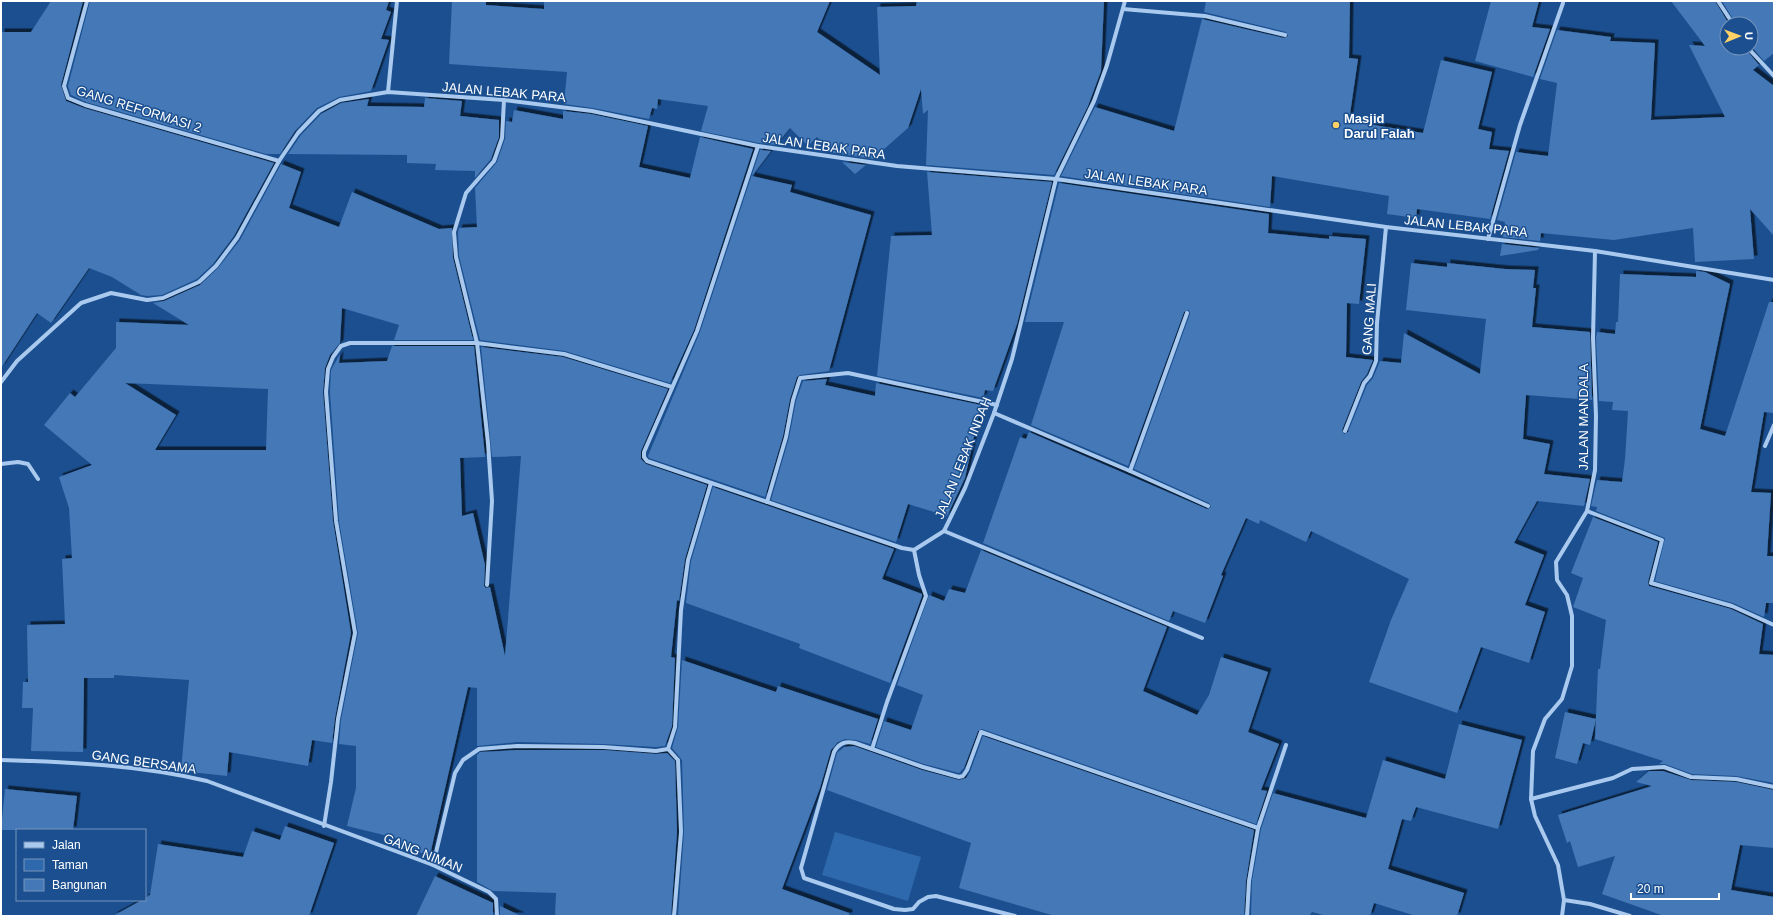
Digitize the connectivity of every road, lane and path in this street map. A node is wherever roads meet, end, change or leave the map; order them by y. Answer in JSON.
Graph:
{"nodes":[{"id":1,"x":87,"y":1,"type":"edge"},
{"id":2,"x":397,"y":1,"type":"edge"},
{"id":3,"x":1124,"y":1,"type":"edge"},
{"id":4,"x":1718,"y":1,"type":"edge"},
{"id":5,"x":1563,"y":3,"type":"dead end"},
{"id":6,"x":1123,"y":9,"type":"junction"},
{"id":7,"x":1728,"y":16,"type":"edge"},
{"id":8,"x":1285,"y":35,"type":"dead end"},
{"id":9,"x":1755,"y":56,"type":"edge"},
{"id":10,"x":1774,"y":76,"type":"edge"},
{"id":11,"x":388,"y":92,"type":"junction"},
{"id":12,"x":504,"y":100,"type":"junction"},
{"id":13,"x":758,"y":146,"type":"junction"},
{"id":14,"x":279,"y":161,"type":"junction"},
{"id":15,"x":1056,"y":179,"type":"junction"},
{"id":16,"x":1386,"y":227,"type":"junction"},
{"id":17,"x":1488,"y":239,"type":"junction"},
{"id":18,"x":1595,"y":251,"type":"junction"},
{"id":19,"x":1774,"y":280,"type":"edge"},
{"id":20,"x":1187,"y":313,"type":"dead end"},
{"id":21,"x":477,"y":343,"type":"junction"},
{"id":22,"x":1,"y":382,"type":"edge"},
{"id":23,"x":672,"y":387,"type":"junction"},
{"id":24,"x":997,"y":405,"type":"junction"},
{"id":25,"x":994,"y":413,"type":"junction"},
{"id":26,"x":1774,"y":426,"type":"edge"},
{"id":27,"x":1345,"y":430,"type":"dead end"},
{"id":28,"x":1765,"y":446,"type":"dead end"},
{"id":29,"x":1,"y":464,"type":"edge"},
{"id":30,"x":1130,"y":471,"type":"junction"},
{"id":31,"x":38,"y":479,"type":"dead end"},
{"id":32,"x":711,"y":483,"type":"junction"},
{"id":33,"x":767,"y":502,"type":"junction"},
{"id":34,"x":1208,"y":506,"type":"dead end"},
{"id":35,"x":1586,"y":511,"type":"junction"},
{"id":36,"x":944,"y":531,"type":"junction"},
{"id":37,"x":914,"y":550,"type":"junction"},
{"id":38,"x":487,"y":585,"type":"dead end"},
{"id":39,"x":1774,"y":625,"type":"edge"},
{"id":40,"x":1202,"y":638,"type":"dead end"},
{"id":41,"x":1286,"y":745,"type":"dead end"},
{"id":42,"x":668,"y":749,"type":"junction"},
{"id":43,"x":872,"y":749,"type":"junction"},
{"id":44,"x":1,"y":760,"type":"edge"},
{"id":45,"x":1774,"y":787,"type":"edge"},
{"id":46,"x":1531,"y":799,"type":"junction"},
{"id":47,"x":324,"y":826,"type":"junction"},
{"id":48,"x":1258,"y":828,"type":"junction"},
{"id":49,"x":433,"y":865,"type":"junction"},
{"id":50,"x":1564,"y":900,"type":"junction"},
{"id":51,"x":497,"y":916,"type":"edge"},
{"id":52,"x":674,"y":916,"type":"edge"},
{"id":53,"x":1015,"y":916,"type":"edge"},
{"id":54,"x":1247,"y":916,"type":"edge"},
{"id":55,"x":1562,"y":916,"type":"edge"},
{"id":56,"x":1630,"y":916,"type":"edge"}],
"edges":[{"from":1,"to":14,"type":"street","name":"GANG REFORMASI 2"},
{"from":2,"to":11,"type":"street"},
{"from":3,"to":6,"type":"street","name":"JALAN LEBAK INDAH"},
{"from":4,"to":7,"type":"street"},
{"from":5,"to":17,"type":"street"},
{"from":6,"to":8,"type":"street"},
{"from":6,"to":15,"type":"street","name":"JALAN LEBAK INDAH"},
{"from":9,"to":10,"type":"street"},
{"from":11,"to":12,"type":"street","name":"JALAN LEBAK PARA"},
{"from":11,"to":14,"type":"street","name":"JALAN LEBAK PARA"},
{"from":12,"to":13,"type":"street","name":"JALAN LEBAK PARA"},
{"from":12,"to":21,"type":"street"},
{"from":13,"to":15,"type":"street","name":"JALAN LEBAK PARA"},
{"from":13,"to":23,"type":"street"},
{"from":14,"to":22,"type":"street","name":"JALAN LEBAK PARA"},
{"from":15,"to":16,"type":"street","name":"JALAN LEBAK PARA"},
{"from":15,"to":24,"type":"street","name":"JALAN LEBAK INDAH"},
{"from":16,"to":17,"type":"street","name":"JALAN LEBAK PARA"},
{"from":16,"to":27,"type":"street","name":"GANG MALI"},
{"from":17,"to":18,"type":"street","name":"JALAN LEBAK PARA"},
{"from":18,"to":19,"type":"street","name":"JALAN LEBAK PARA"},
{"from":18,"to":35,"type":"street","name":"JALAN MANDALA"},
{"from":20,"to":30,"type":"street"},
{"from":21,"to":23,"type":"street"},
{"from":21,"to":38,"type":"street"},
{"from":21,"to":47,"type":"street"},
{"from":23,"to":32,"type":"street"},
{"from":24,"to":25,"type":"street","name":"JALAN LEBAK INDAH"},
{"from":24,"to":33,"type":"street"},
{"from":25,"to":30,"type":"street"},
{"from":25,"to":36,"type":"street","name":"JALAN LEBAK INDAH"},
{"from":26,"to":28,"type":"street"},
{"from":29,"to":31,"type":"street"},
{"from":30,"to":34,"type":"street"},
{"from":32,"to":33,"type":"street"},
{"from":32,"to":42,"type":"street"},
{"from":33,"to":37,"type":"street"},
{"from":35,"to":39,"type":"street"},
{"from":35,"to":46,"type":"street","name":"JALAN MANDALA"},
{"from":36,"to":37,"type":"street","name":"JALAN LEBAK INDAH"},
{"from":36,"to":40,"type":"street"},
{"from":37,"to":43,"type":"street"},
{"from":41,"to":48,"type":"street"},
{"from":42,"to":49,"type":"street"},
{"from":42,"to":52,"type":"street"},
{"from":43,"to":48,"type":"street"},
{"from":43,"to":53,"type":"street"},
{"from":44,"to":47,"type":"street","name":"GANG BERSAMA"},
{"from":45,"to":46,"type":"street"},
{"from":46,"to":50,"type":"street","name":"JALAN MANDALA"},
{"from":47,"to":49,"type":"street","name":"GANG NIMAN"},
{"from":48,"to":54,"type":"street"},
{"from":49,"to":51,"type":"street","name":"GANG NIMAN"},
{"from":50,"to":55,"type":"street","name":"JALAN MANDALA"},
{"from":50,"to":56,"type":"street"}]}
